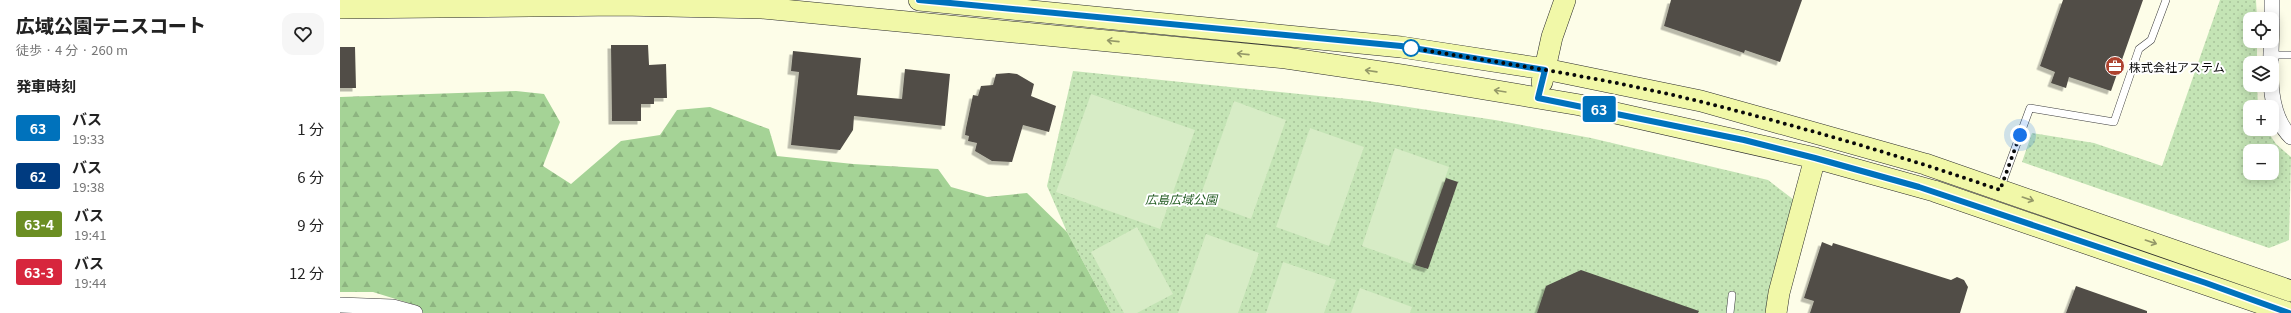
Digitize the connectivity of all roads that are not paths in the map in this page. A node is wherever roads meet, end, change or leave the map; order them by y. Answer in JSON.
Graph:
{"nodes":[{"id":1,"x":919,"y":0,"type":"edge"},
{"id":2,"x":1565,"y":0,"type":"edge"},
{"id":3,"x":2166,"y":0,"type":"edge"},
{"id":4,"x":2272,"y":0,"type":"edge"},
{"id":5,"x":1067,"y":7,"type":"edge"},
{"id":6,"x":340,"y":8,"type":"edge"},
{"id":7,"x":2272,"y":12,"type":"edge"},
{"id":8,"x":2272,"y":48,"type":"edge"},
{"id":9,"x":2272,"y":55,"type":"junction"},
{"id":10,"x":2291,"y":55,"type":"edge"},
{"id":11,"x":1545,"y":70,"type":"junction"},
{"id":12,"x":1538,"y":98,"type":"junction"},
{"id":13,"x":2291,"y":137,"type":"edge"},
{"id":14,"x":1815,"y":158,"type":"junction"},
{"id":15,"x":2000,"y":190,"type":"junction"},
{"id":16,"x":2290,"y":288,"type":"edge"},
{"id":17,"x":1732,"y":295,"type":"dead end"},
{"id":18,"x":340,"y":305,"type":"edge"},
{"id":19,"x":416,"y":313,"type":"edge"},
{"id":20,"x":1730,"y":313,"type":"edge"},
{"id":21,"x":1776,"y":313,"type":"edge"},
{"id":22,"x":2289,"y":313,"type":"edge"}],
"edges":[{"from":1,"to":5,"type":"street"},
{"from":2,"to":11,"type":"street"},
{"from":3,"to":15,"type":"lane"},
{"from":4,"to":7,"type":"street"},
{"from":5,"to":11,"type":"street"},
{"from":12,"to":6,"type":"street","one_way":true},
{"from":8,"to":9,"type":"street"},
{"from":9,"to":10,"type":"lane"},
{"from":9,"to":13,"type":"street"},
{"from":11,"to":12,"type":"street"},
{"from":11,"to":15,"type":"street"},
{"from":12,"to":14,"type":"street"},
{"from":14,"to":21,"type":"street"},
{"from":14,"to":22,"type":"street"},
{"from":15,"to":16,"type":"street","one_way":true},
{"from":17,"to":20,"type":"lane"},
{"from":18,"to":19,"type":"street"}]}
